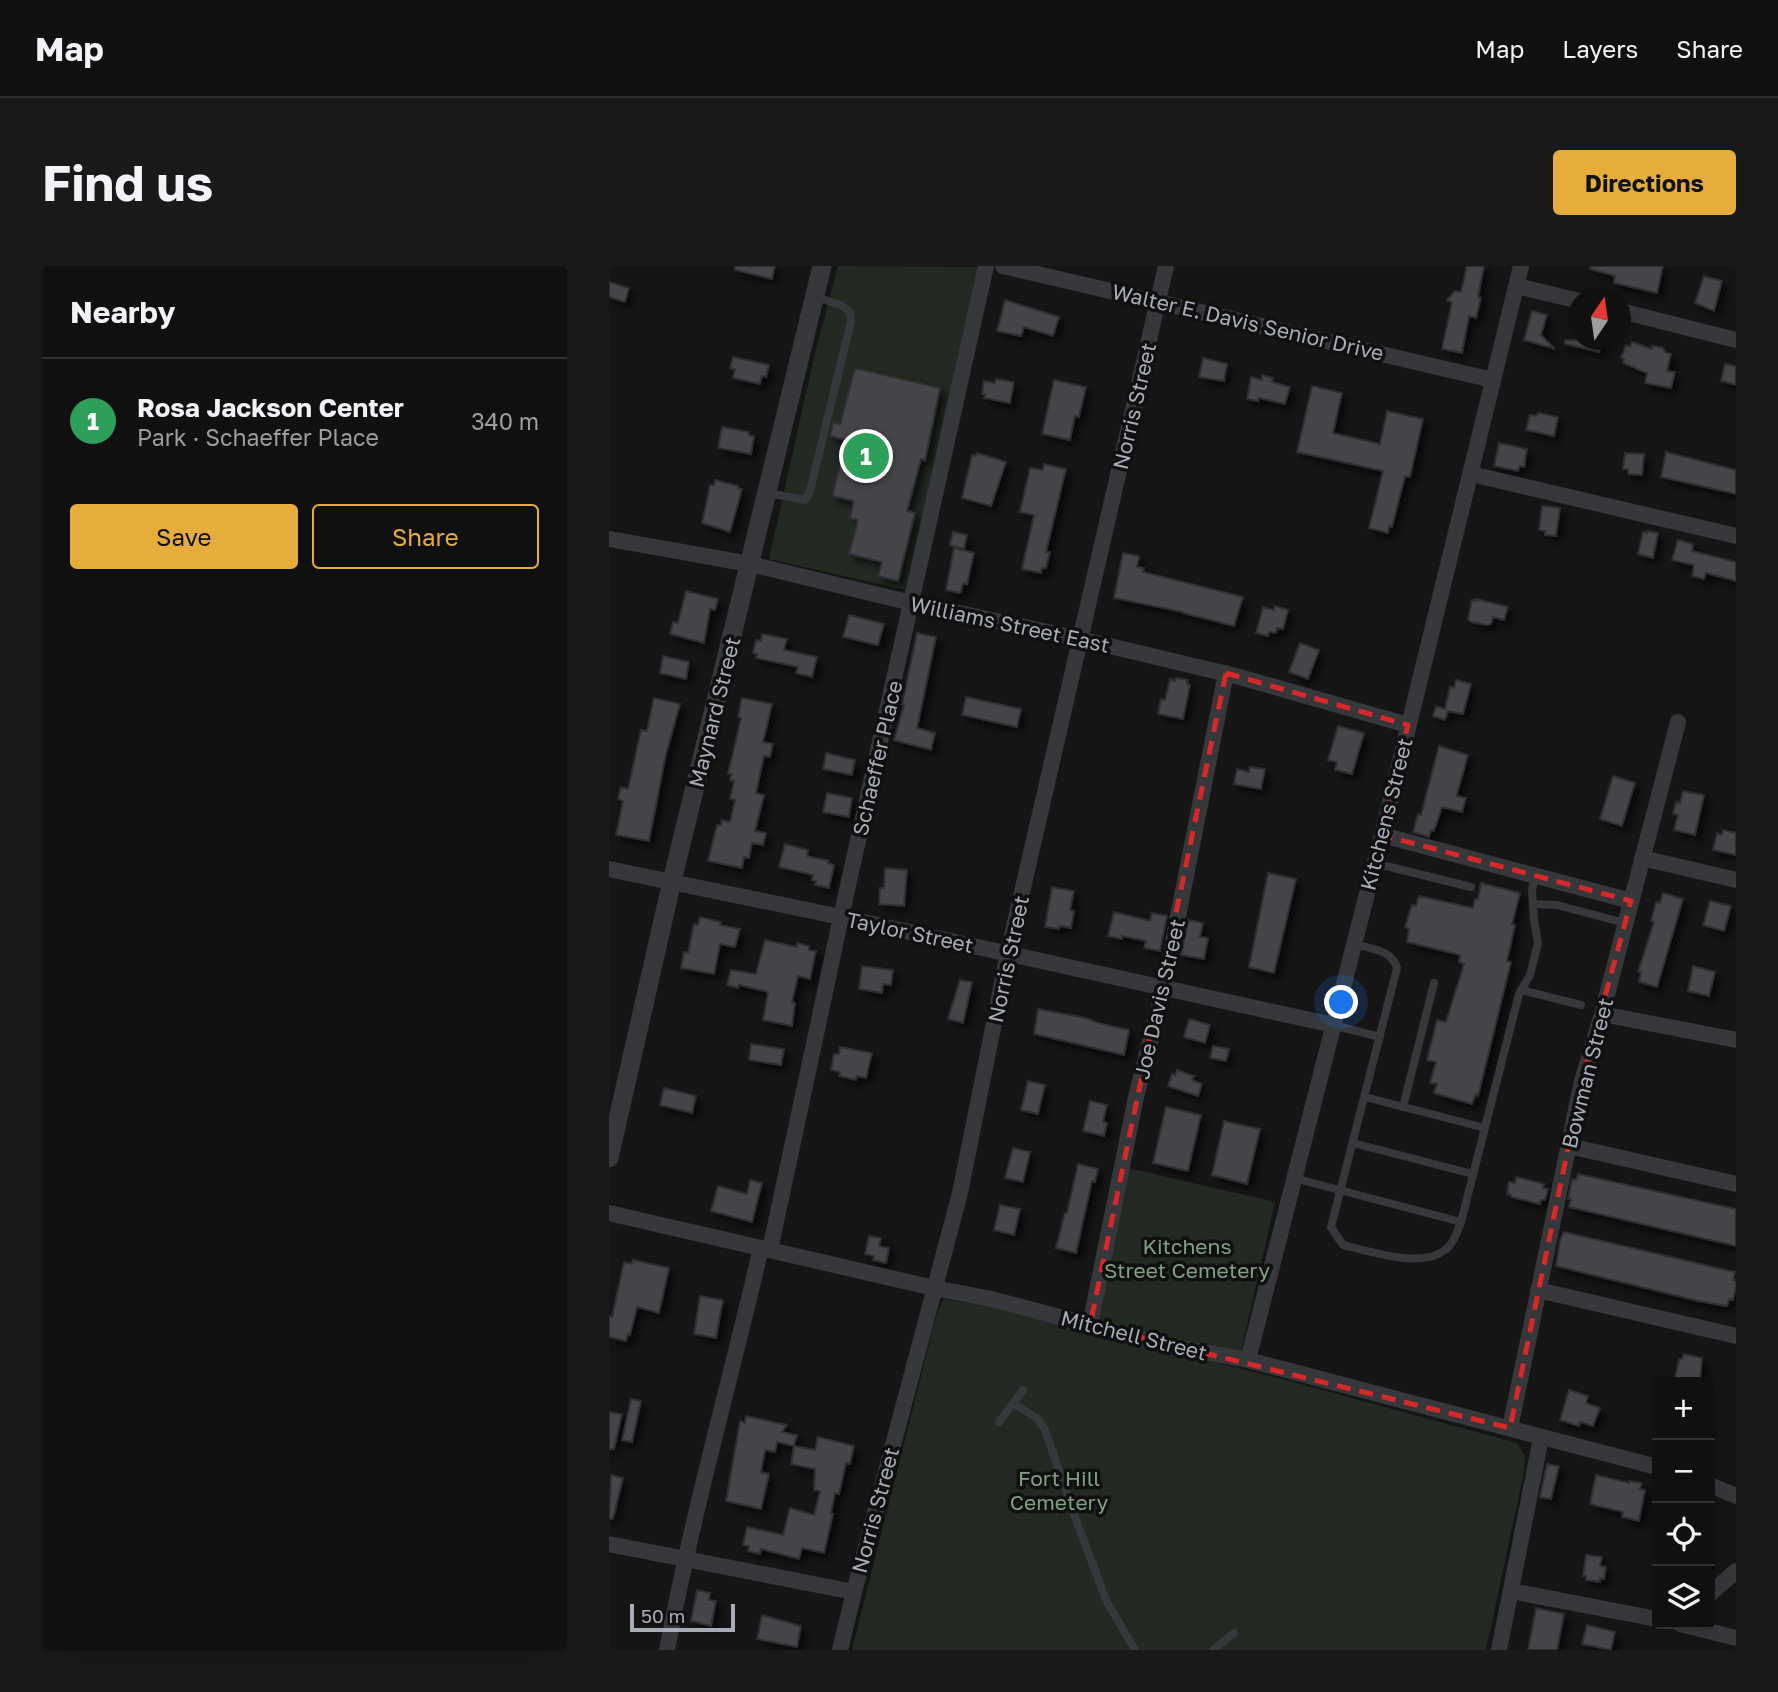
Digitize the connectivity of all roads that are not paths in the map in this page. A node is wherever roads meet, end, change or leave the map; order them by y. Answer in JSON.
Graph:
{"nodes":[{"id":1,"x":822,"y":266,"type":"edge"},
{"id":2,"x":986,"y":266,"type":"edge"},
{"id":3,"x":1003,"y":266,"type":"edge"},
{"id":4,"x":1166,"y":266,"type":"edge"},
{"id":5,"x":1521,"y":266,"type":"edge"},
{"id":6,"x":1517,"y":286,"type":"junction"},
{"id":7,"x":815,"y":297,"type":"junction"},
{"id":8,"x":1568,"y":298,"type":"edge"},
{"id":9,"x":1158,"y":301,"type":"junction"},
{"id":10,"x":1631,"y":314,"type":"edge"},
{"id":11,"x":1736,"y":340,"type":"edge"},
{"id":12,"x":1493,"y":380,"type":"junction"},
{"id":13,"x":1471,"y":474,"type":"junction"},
{"id":14,"x":768,"y":493,"type":"junction"},
{"id":15,"x":1736,"y":536,"type":"edge"},
{"id":16,"x":609,"y":539,"type":"edge"},
{"id":17,"x":750,"y":564,"type":"junction"},
{"id":18,"x":912,"y":603,"type":"junction"},
{"id":19,"x":1080,"y":639,"type":"junction"},
{"id":20,"x":1226,"y":673,"type":"junction"},
{"id":21,"x":1678,"y":722,"type":"dead end"},
{"id":22,"x":1408,"y":724,"type":"junction"},
{"id":23,"x":1382,"y":835,"type":"junction"},
{"id":24,"x":1642,"y":858,"type":"junction"},
{"id":25,"x":1374,"y":863,"type":"junction"},
{"id":26,"x":609,"y":869,"type":"edge"},
{"id":27,"x":1535,"y":876,"type":"junction"},
{"id":28,"x":1736,"y":880,"type":"edge"},
{"id":29,"x":672,"y":881,"type":"junction"},
{"id":30,"x":1471,"y":887,"type":"dead end"},
{"id":31,"x":1631,"y":901,"type":"junction"},
{"id":32,"x":1533,"y":905,"type":"junction"},
{"id":33,"x":841,"y":917,"type":"junction"},
{"id":34,"x":1625,"y":923,"type":"junction"},
{"id":35,"x":1354,"y":944,"type":"junction"},
{"id":36,"x":1008,"y":953,"type":"junction"},
{"id":37,"x":1434,"y":983,"type":"dead end"},
{"id":38,"x":1164,"y":987,"type":"junction"},
{"id":39,"x":1522,"y":989,"type":"junction"},
{"id":40,"x":1581,"y":1005,"type":"dead end"},
{"id":41,"x":1602,"y":1014,"type":"junction"},
{"id":42,"x":1333,"y":1025,"type":"junction"},
{"id":43,"x":1380,"y":1037,"type":"junction"},
{"id":44,"x":1736,"y":1040,"type":"edge"},
{"id":45,"x":1365,"y":1097,"type":"junction"},
{"id":46,"x":1403,"y":1107,"type":"junction"},
{"id":47,"x":1485,"y":1128,"type":"junction"},
{"id":48,"x":1353,"y":1143,"type":"junction"},
{"id":49,"x":1569,"y":1146,"type":"junction"},
{"id":50,"x":609,"y":1158,"type":"edge"},
{"id":51,"x":1473,"y":1174,"type":"junction"},
{"id":52,"x":1294,"y":1178,"type":"junction"},
{"id":53,"x":1736,"y":1184,"type":"edge"},
{"id":54,"x":1341,"y":1190,"type":"junction"},
{"id":55,"x":609,"y":1213,"type":"edge"},
{"id":56,"x":1461,"y":1222,"type":"junction"},
{"id":57,"x":766,"y":1249,"type":"junction"},
{"id":58,"x":934,"y":1289,"type":"junction"},
{"id":59,"x":1538,"y":1290,"type":"junction"},
{"id":60,"x":1090,"y":1325,"type":"junction"},
{"id":61,"x":1736,"y":1336,"type":"edge"},
{"id":62,"x":1248,"y":1360,"type":"junction"},
{"id":63,"x":1023,"y":1390,"type":"dead end"},
{"id":64,"x":1013,"y":1403,"type":"junction"},
{"id":65,"x":999,"y":1422,"type":"dead end"},
{"id":66,"x":1510,"y":1428,"type":"junction"},
{"id":67,"x":1541,"y":1438,"type":"junction"},
{"id":68,"x":1652,"y":1466,"type":"edge"},
{"id":69,"x":1715,"y":1487,"type":"edge"},
{"id":70,"x":1736,"y":1496,"type":"edge"},
{"id":71,"x":609,"y":1544,"type":"edge"},
{"id":72,"x":684,"y":1560,"type":"junction"},
{"id":73,"x":1736,"y":1571,"type":"edge"},
{"id":74,"x":1715,"y":1590,"type":"edge"},
{"id":75,"x":1511,"y":1591,"type":"junction"},
{"id":76,"x":854,"y":1592,"type":"junction"},
{"id":77,"x":1652,"y":1618,"type":"edge"},
{"id":78,"x":1702,"y":1629,"type":"edge"},
{"id":79,"x":1234,"y":1633,"type":"dead end"},
{"id":80,"x":1736,"y":1637,"type":"edge"},
{"id":81,"x":667,"y":1650,"type":"edge"},
{"id":82,"x":841,"y":1650,"type":"edge"},
{"id":83,"x":1135,"y":1650,"type":"edge"},
{"id":84,"x":1213,"y":1650,"type":"edge"},
{"id":85,"x":1499,"y":1650,"type":"edge"}],
"edges":[{"from":1,"to":7,"type":"street","name":"Maynard Street"},
{"from":2,"to":18,"type":"street","name":"Schaeffer Place"},
{"from":3,"to":9,"type":"street","name":"Walter E. Davis Senior Drive"},
{"from":4,"to":9,"type":"street","name":"Norris Street"},
{"from":5,"to":6,"type":"street","name":"Kitchens Street"},
{"from":6,"to":8,"type":"street"},
{"from":6,"to":12,"type":"street","name":"Kitchens Street"},
{"from":7,"to":14,"type":"street","name":"Maynard Street"},
{"from":7,"to":14,"type":"lane"},
{"from":9,"to":12,"type":"street","name":"Walter E. Davis Senior Drive"},
{"from":9,"to":19,"type":"street","name":"Norris Street"},
{"from":10,"to":11,"type":"street"},
{"from":12,"to":13,"type":"street","name":"Kitchens Street"},
{"from":13,"to":15,"type":"street"},
{"from":13,"to":22,"type":"street","name":"Kitchens Street"},
{"from":14,"to":17,"type":"street","name":"Maynard Street"},
{"from":16,"to":17,"type":"street","name":"Williams Street East"},
{"from":17,"to":18,"type":"street","name":"Williams Street East"},
{"from":17,"to":29,"type":"street","name":"Maynard Street"},
{"from":18,"to":19,"type":"street","name":"Williams Street East"},
{"from":18,"to":33,"type":"street","name":"Schaeffer Place"},
{"from":19,"to":20,"type":"street","name":"Williams Street East"},
{"from":19,"to":36,"type":"street","name":"Norris Street"},
{"from":20,"to":22,"type":"street","name":"Williams Street East"},
{"from":20,"to":38,"type":"street","name":"Joe Davis Street"},
{"from":21,"to":24,"type":"street","name":"Bowman Street"},
{"from":22,"to":23,"type":"street","name":"Kitchens Street"},
{"from":23,"to":25,"type":"street","name":"Kitchens Street"},
{"from":23,"to":27,"type":"street"},
{"from":24,"to":28,"type":"street"},
{"from":24,"to":31,"type":"street","name":"Bowman Street"},
{"from":25,"to":30,"type":"lane"},
{"from":25,"to":35,"type":"street","name":"Kitchens Street"},
{"from":26,"to":29,"type":"street","name":"Taylor Street"},
{"from":27,"to":31,"type":"street"},
{"from":27,"to":32,"type":"lane"},
{"from":29,"to":33,"type":"street","name":"Taylor Street"},
{"from":29,"to":50,"type":"street","name":"Maynard Street"},
{"from":31,"to":34,"type":"street","name":"Bowman Street"},
{"from":32,"to":34,"type":"lane"},
{"from":32,"to":39,"type":"lane"},
{"from":33,"to":36,"type":"street","name":"Taylor Street"},
{"from":33,"to":57,"type":"street","name":"Schaeffer Place"},
{"from":34,"to":41,"type":"street","name":"Bowman Street"},
{"from":35,"to":42,"type":"street","name":"Kitchens Street"},
{"from":35,"to":43,"type":"lane"},
{"from":36,"to":38,"type":"street","name":"Taylor Street"},
{"from":36,"to":58,"type":"street","name":"Norris Street"},
{"from":37,"to":46,"type":"lane"},
{"from":38,"to":42,"type":"street","name":"Taylor Street"},
{"from":38,"to":60,"type":"street","name":"Joe Davis Street"},
{"from":39,"to":40,"type":"lane"},
{"from":39,"to":47,"type":"lane"},
{"from":41,"to":44,"type":"street"},
{"from":41,"to":49,"type":"street","name":"Bowman Street"},
{"from":42,"to":43,"type":"lane"},
{"from":42,"to":52,"type":"street","name":"Kitchens Street"},
{"from":43,"to":45,"type":"lane"},
{"from":45,"to":46,"type":"lane"},
{"from":45,"to":48,"type":"lane"},
{"from":46,"to":47,"type":"lane"},
{"from":47,"to":51,"type":"lane"},
{"from":48,"to":51,"type":"lane"},
{"from":48,"to":54,"type":"lane"},
{"from":49,"to":53,"type":"street"},
{"from":49,"to":59,"type":"street","name":"Bowman Street"},
{"from":51,"to":56,"type":"lane"},
{"from":52,"to":54,"type":"lane"},
{"from":52,"to":62,"type":"street","name":"Kitchens Street"},
{"from":54,"to":56,"type":"lane"},
{"from":54,"to":56,"type":"lane"},
{"from":55,"to":57,"type":"street","name":"Mitchell Street"},
{"from":57,"to":58,"type":"street","name":"Mitchell Street"},
{"from":57,"to":72,"type":"street","name":"Schaeffer Place"},
{"from":58,"to":60,"type":"street","name":"Mitchell Street"},
{"from":58,"to":76,"type":"street","name":"Norris Street"},
{"from":59,"to":61,"type":"street"},
{"from":59,"to":66,"type":"street","name":"Bowman Street"},
{"from":60,"to":62,"type":"street","name":"Mitchell Street"},
{"from":62,"to":66,"type":"street","name":"Mitchell Street"},
{"from":63,"to":64,"type":"lane"},
{"from":64,"to":65,"type":"lane"},
{"from":64,"to":83,"type":"lane"},
{"from":66,"to":67,"type":"street","name":"Mitchell Street"},
{"from":67,"to":68,"type":"street","name":"Mitchell Street"},
{"from":67,"to":75,"type":"street"},
{"from":69,"to":70,"type":"street"},
{"from":71,"to":72,"type":"street"},
{"from":72,"to":76,"type":"street"},
{"from":72,"to":81,"type":"street","name":"Schaeffer Place"},
{"from":73,"to":74,"type":"street"},
{"from":75,"to":77,"type":"street"},
{"from":75,"to":85,"type":"street"},
{"from":76,"to":82,"type":"street","name":"Norris Street"},
{"from":78,"to":80,"type":"street"},
{"from":79,"to":84,"type":"lane"}]}
